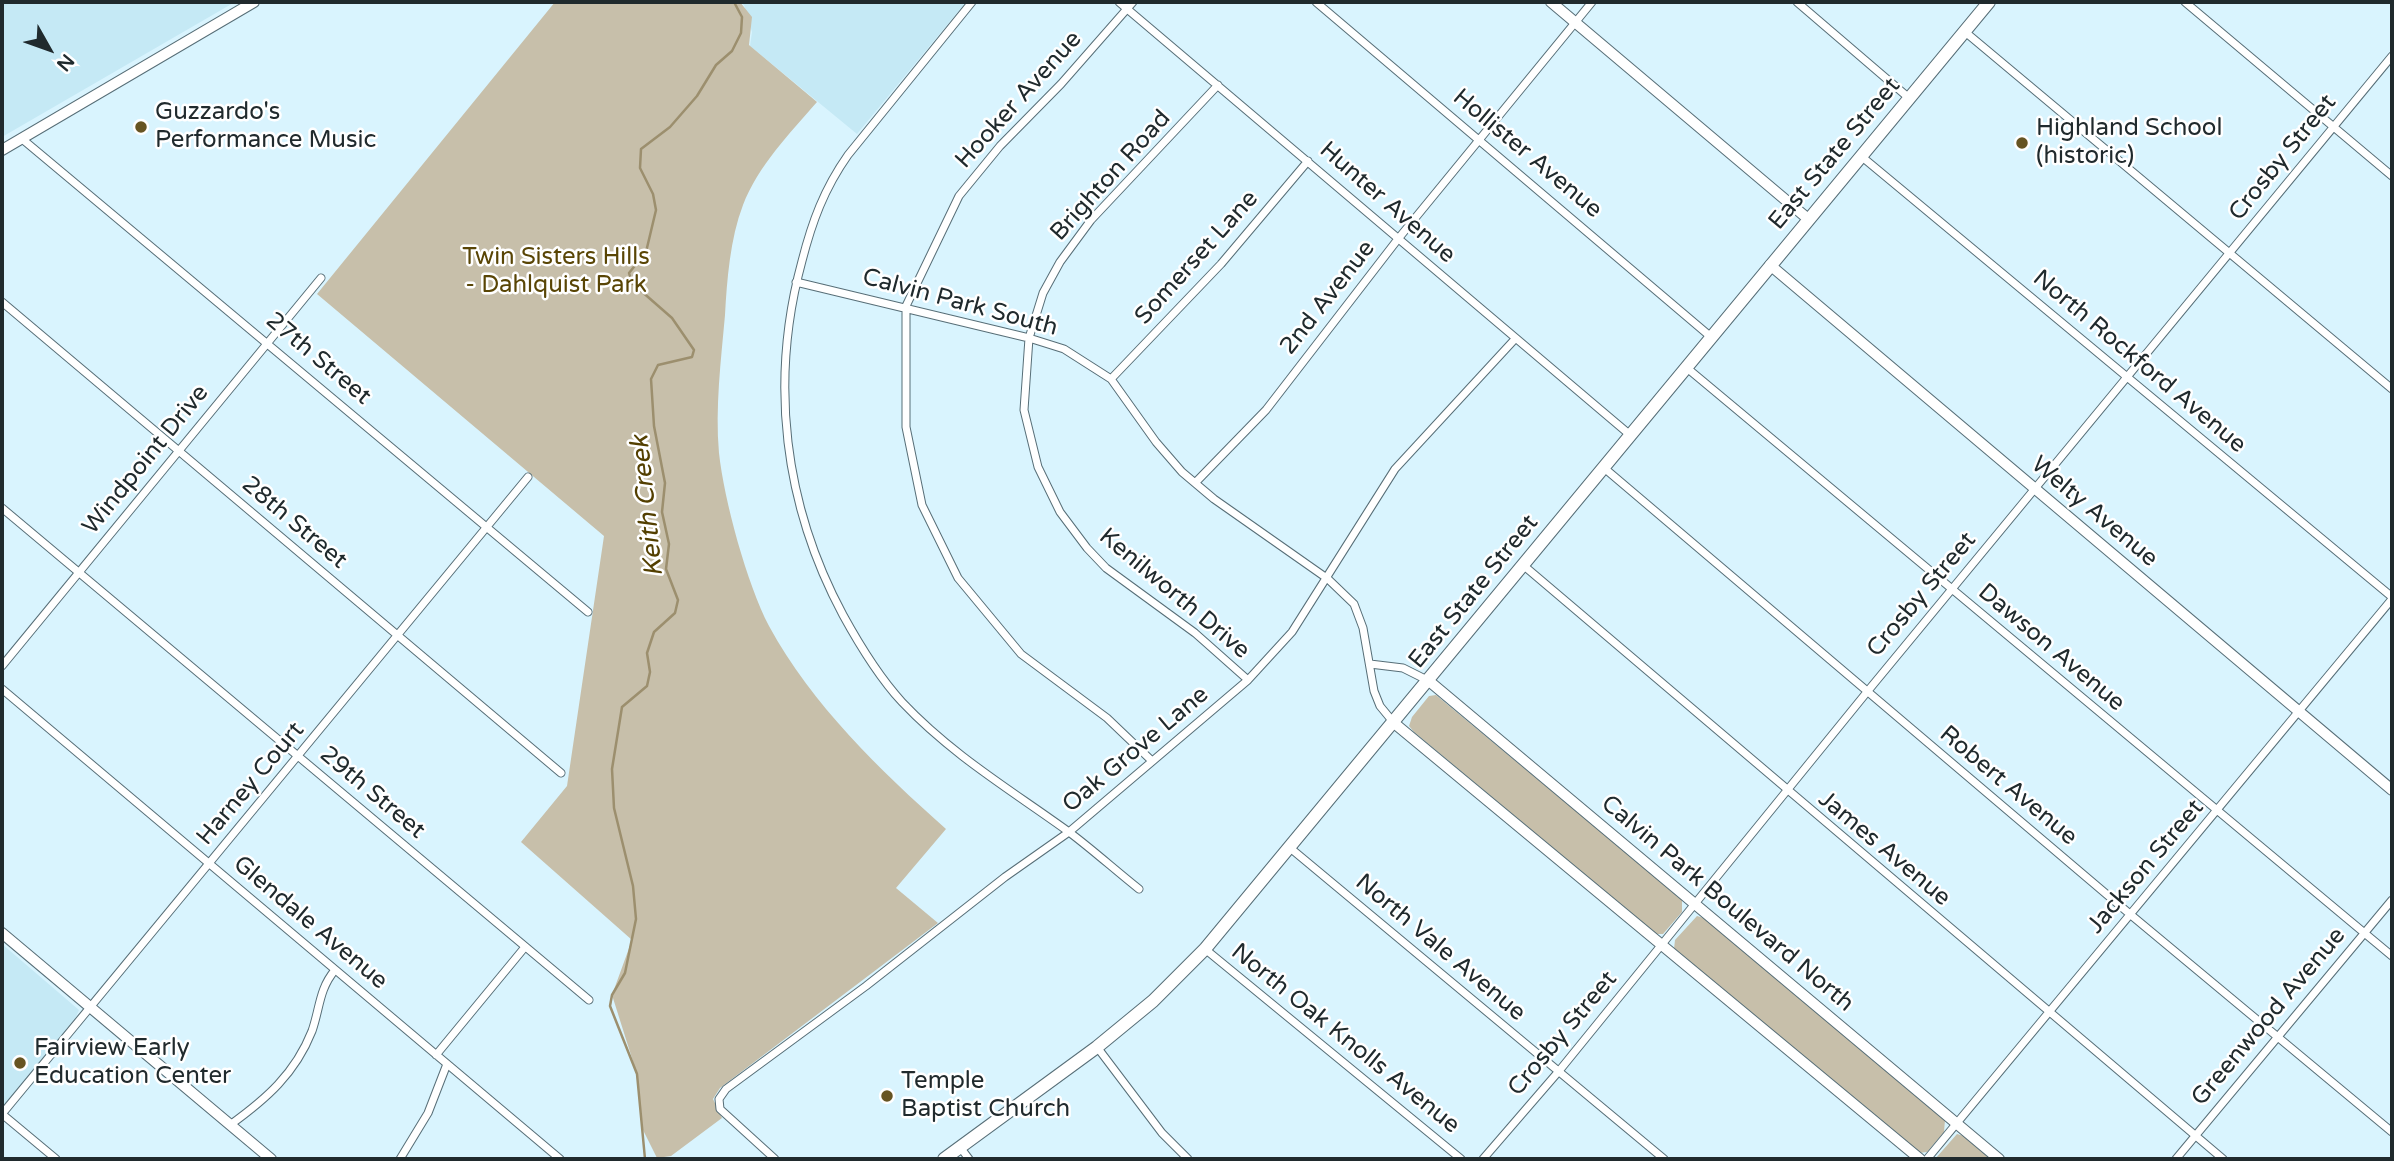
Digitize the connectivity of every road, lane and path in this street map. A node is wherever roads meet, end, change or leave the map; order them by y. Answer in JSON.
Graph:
{"nodes":[{"id":1,"x":254,"y":2,"type":"edge"},
{"id":2,"x":972,"y":2,"type":"edge"},
{"id":3,"x":1119,"y":2,"type":"edge"},
{"id":4,"x":1133,"y":2,"type":"edge"},
{"id":5,"x":1316,"y":2,"type":"edge"},
{"id":6,"x":1551,"y":2,"type":"edge"},
{"id":7,"x":1592,"y":2,"type":"edge"},
{"id":8,"x":1797,"y":2,"type":"edge"},
{"id":9,"x":1989,"y":2,"type":"edge"},
{"id":10,"x":2185,"y":2,"type":"edge"},
{"id":11,"x":1127,"y":9,"type":"junction"},
{"id":12,"x":1576,"y":23,"type":"junction"},
{"id":13,"x":1964,"y":32,"type":"junction"},
{"id":14,"x":2392,"y":56,"type":"edge"},
{"id":15,"x":1218,"y":85,"type":"junction"},
{"id":16,"x":1909,"y":98,"type":"junction"},
{"id":17,"x":2333,"y":126,"type":"junction"},
{"id":18,"x":21,"y":138,"type":"junction"},
{"id":19,"x":1480,"y":139,"type":"junction"},
{"id":20,"x":2,"y":150,"type":"edge"},
{"id":21,"x":1861,"y":156,"type":"junction"},
{"id":22,"x":1308,"y":161,"type":"junction"},
{"id":23,"x":2392,"y":176,"type":"edge"},
{"id":24,"x":1807,"y":218,"type":"junction"},
{"id":25,"x":1398,"y":239,"type":"junction"},
{"id":26,"x":2231,"y":255,"type":"junction"},
{"id":27,"x":1770,"y":265,"type":"junction"},
{"id":28,"x":321,"y":278,"type":"dead end"},
{"id":29,"x":796,"y":282,"type":"junction"},
{"id":30,"x":2,"y":302,"type":"edge"},
{"id":31,"x":906,"y":306,"type":"junction"},
{"id":32,"x":1711,"y":337,"type":"junction"},
{"id":33,"x":1029,"y":338,"type":"junction"},
{"id":34,"x":1515,"y":339,"type":"junction"},
{"id":35,"x":267,"y":342,"type":"junction"},
{"id":36,"x":1687,"y":368,"type":"junction"},
{"id":37,"x":2127,"y":378,"type":"junction"},
{"id":38,"x":1111,"y":379,"type":"junction"},
{"id":39,"x":2392,"y":389,"type":"edge"},
{"id":40,"x":1629,"y":434,"type":"junction"},
{"id":41,"x":178,"y":451,"type":"junction"},
{"id":42,"x":1602,"y":466,"type":"junction"},
{"id":43,"x":528,"y":477,"type":"dead end"},
{"id":44,"x":1195,"y":483,"type":"junction"},
{"id":45,"x":2035,"y":490,"type":"junction"},
{"id":46,"x":2,"y":508,"type":"edge"},
{"id":47,"x":487,"y":526,"type":"junction"},
{"id":48,"x":1522,"y":565,"type":"junction"},
{"id":49,"x":79,"y":573,"type":"junction"},
{"id":50,"x":1328,"y":579,"type":"junction"},
{"id":51,"x":1952,"y":589,"type":"junction"},
{"id":52,"x":2392,"y":598,"type":"edge"},
{"id":53,"x":588,"y":612,"type":"dead end"},
{"id":54,"x":398,"y":636,"type":"junction"},
{"id":55,"x":1370,"y":664,"type":"junction"},
{"id":56,"x":2,"y":666,"type":"edge"},
{"id":57,"x":1248,"y":680,"type":"junction"},
{"id":58,"x":1429,"y":681,"type":"junction"},
{"id":59,"x":2,"y":689,"type":"edge"},
{"id":60,"x":1867,"y":692,"type":"junction"},
{"id":61,"x":2298,"y":712,"type":"junction"},
{"id":62,"x":1394,"y":723,"type":"junction"},
{"id":63,"x":298,"y":756,"type":"junction"},
{"id":64,"x":1152,"y":761,"type":"junction"},
{"id":65,"x":561,"y":773,"type":"dead end"},
{"id":66,"x":2392,"y":790,"type":"edge"},
{"id":67,"x":1786,"y":792,"type":"junction"},
{"id":68,"x":2217,"y":812,"type":"junction"},
{"id":69,"x":1069,"y":832,"type":"junction"},
{"id":70,"x":1289,"y":847,"type":"junction"},
{"id":71,"x":210,"y":863,"type":"junction"},
{"id":72,"x":1139,"y":889,"type":"dead end"},
{"id":73,"x":2392,"y":900,"type":"edge"},
{"id":74,"x":1695,"y":904,"type":"junction"},
{"id":75,"x":2131,"y":915,"type":"junction"},
{"id":76,"x":2,"y":933,"type":"edge"},
{"id":77,"x":2365,"y":933,"type":"junction"},
{"id":78,"x":1662,"y":944,"type":"junction"},
{"id":79,"x":525,"y":947,"type":"junction"},
{"id":80,"x":1205,"y":949,"type":"junction"},
{"id":81,"x":2392,"y":956,"type":"edge"},
{"id":82,"x":335,"y":970,"type":"junction"},
{"id":83,"x":589,"y":1000,"type":"dead end"},
{"id":84,"x":90,"y":1008,"type":"junction"},
{"id":85,"x":2049,"y":1013,"type":"junction"},
{"id":86,"x":2279,"y":1039,"type":"junction"},
{"id":87,"x":1097,"y":1047,"type":"junction"},
{"id":88,"x":436,"y":1055,"type":"junction"},
{"id":89,"x":447,"y":1064,"type":"junction"},
{"id":90,"x":1559,"y":1071,"type":"junction"},
{"id":91,"x":2,"y":1114,"type":"edge"},
{"id":92,"x":1956,"y":1123,"type":"junction"},
{"id":93,"x":230,"y":1125,"type":"junction"},
{"id":94,"x":2392,"y":1132,"type":"edge"},
{"id":95,"x":2195,"y":1136,"type":"junction"},
{"id":96,"x":960,"y":1147,"type":"junction"},
{"id":97,"x":56,"y":1159,"type":"edge"},
{"id":98,"x":271,"y":1159,"type":"edge"},
{"id":99,"x":400,"y":1159,"type":"edge"},
{"id":100,"x":560,"y":1159,"type":"edge"},
{"id":101,"x":775,"y":1159,"type":"edge"},
{"id":102,"x":944,"y":1159,"type":"edge"},
{"id":103,"x":969,"y":1159,"type":"edge"},
{"id":104,"x":1188,"y":1159,"type":"edge"},
{"id":105,"x":1461,"y":1159,"type":"edge"},
{"id":106,"x":1483,"y":1159,"type":"edge"},
{"id":107,"x":1664,"y":1159,"type":"edge"},
{"id":108,"x":1920,"y":1159,"type":"edge"},
{"id":109,"x":1927,"y":1159,"type":"edge"},
{"id":110,"x":1999,"y":1159,"type":"edge"},
{"id":111,"x":2176,"y":1159,"type":"edge"},
{"id":112,"x":2222,"y":1159,"type":"edge"}],
"edges":[{"from":1,"to":18,"type":"street"},
{"from":2,"to":29,"type":"street"},
{"from":3,"to":11,"type":"street","name":"Hunter Avenue"},
{"from":4,"to":11,"type":"street","name":"Hooker Avenue"},
{"from":5,"to":19,"type":"street","name":"Hollister Avenue"},
{"from":6,"to":12,"type":"street"},
{"from":7,"to":12,"type":"street","name":"2nd Avenue"},
{"from":8,"to":16,"type":"street"},
{"from":9,"to":13,"type":"main road","name":"East State Street"},
{"from":10,"to":17,"type":"street"},
{"from":11,"to":15,"type":"street","name":"Hunter Avenue"},
{"from":11,"to":31,"type":"street","name":"Hooker Avenue"},
{"from":12,"to":19,"type":"street","name":"2nd Avenue"},
{"from":12,"to":24,"type":"street"},
{"from":13,"to":16,"type":"main road","name":"East State Street"},
{"from":13,"to":26,"type":"street"},
{"from":14,"to":17,"type":"street","name":"Crosby Street"},
{"from":15,"to":22,"type":"street","name":"Hunter Avenue"},
{"from":15,"to":33,"type":"street","name":"Brighton Road"},
{"from":16,"to":21,"type":"main road","name":"East State Street"},
{"from":17,"to":23,"type":"street"},
{"from":17,"to":26,"type":"street","name":"Crosby Street"},
{"from":18,"to":20,"type":"street"},
{"from":18,"to":35,"type":"street","name":"27th Street"},
{"from":19,"to":25,"type":"street","name":"2nd Avenue"},
{"from":19,"to":32,"type":"street","name":"Hollister Avenue"},
{"from":21,"to":24,"type":"main road","name":"East State Street"},
{"from":21,"to":37,"type":"street","name":"North Rockford Avenue"},
{"from":22,"to":25,"type":"street","name":"Hunter Avenue"},
{"from":22,"to":38,"type":"street","name":"Somerset Lane"},
{"from":24,"to":27,"type":"main road","name":"East State Street"},
{"from":25,"to":34,"type":"street","name":"Hunter Avenue"},
{"from":25,"to":44,"type":"street","name":"2nd Avenue"},
{"from":26,"to":37,"type":"street","name":"Crosby Street"},
{"from":26,"to":39,"type":"street"},
{"from":27,"to":32,"type":"main road","name":"East State Street"},
{"from":27,"to":45,"type":"street","name":"Welty Avenue"},
{"from":28,"to":35,"type":"street","name":"Windpoint Drive"},
{"from":29,"to":31,"type":"street","name":"Calvin Park South"},
{"from":29,"to":69,"type":"street"},
{"from":30,"to":41,"type":"street","name":"28th Street"},
{"from":31,"to":33,"type":"street","name":"Calvin Park South"},
{"from":31,"to":64,"type":"street"},
{"from":32,"to":36,"type":"main road","name":"East State Street"},
{"from":33,"to":38,"type":"street","name":"Calvin Park South"},
{"from":33,"to":57,"type":"street","name":"Kenilworth Drive"},
{"from":34,"to":40,"type":"street","name":"Hunter Avenue"},
{"from":34,"to":50,"type":"street","name":"Oak Grove Lane"},
{"from":35,"to":41,"type":"street","name":"Windpoint Drive"},
{"from":35,"to":47,"type":"street","name":"27th Street"},
{"from":36,"to":40,"type":"main road","name":"East State Street"},
{"from":36,"to":51,"type":"street","name":"Dawson Avenue"},
{"from":37,"to":45,"type":"street","name":"Crosby Street"},
{"from":37,"to":52,"type":"street","name":"North Rockford Avenue"},
{"from":38,"to":44,"type":"street","name":"Calvin Park South"},
{"from":40,"to":42,"type":"main road","name":"East State Street"},
{"from":41,"to":49,"type":"street","name":"Windpoint Drive"},
{"from":41,"to":54,"type":"street","name":"28th Street"},
{"from":42,"to":48,"type":"main road","name":"East State Street"},
{"from":42,"to":60,"type":"street","name":"Robert Avenue"},
{"from":43,"to":47,"type":"street","name":"Harney Court"},
{"from":44,"to":50,"type":"street","name":"Calvin Park South"},
{"from":45,"to":51,"type":"street","name":"Crosby Street"},
{"from":45,"to":61,"type":"street","name":"Welty Avenue"},
{"from":46,"to":49,"type":"street","name":"29th Street"},
{"from":47,"to":53,"type":"street","name":"27th Street"},
{"from":47,"to":54,"type":"street","name":"Harney Court"},
{"from":48,"to":58,"type":"main road","name":"East State Street"},
{"from":48,"to":67,"type":"street","name":"James Avenue"},
{"from":49,"to":56,"type":"street","name":"Windpoint Drive"},
{"from":49,"to":63,"type":"street","name":"29th Street"},
{"from":50,"to":55,"type":"street","name":"Calvin Park South"},
{"from":50,"to":57,"type":"street","name":"Oak Grove Lane"},
{"from":51,"to":60,"type":"street","name":"Crosby Street"},
{"from":51,"to":68,"type":"street","name":"Dawson Avenue"},
{"from":52,"to":61,"type":"street","name":"Jackson Street"},
{"from":54,"to":63,"type":"street","name":"Harney Court"},
{"from":54,"to":65,"type":"street","name":"28th Street"},
{"from":55,"to":58,"type":"street"},
{"from":55,"to":62,"type":"street","name":"Calvin Park South"},
{"from":57,"to":64,"type":"street","name":"Oak Grove Lane"},
{"from":58,"to":62,"type":"main road","name":"East State Street"},
{"from":58,"to":74,"type":"street","name":"Calvin Park Boulevard North"},
{"from":59,"to":71,"type":"street","name":"Glendale Avenue"},
{"from":60,"to":67,"type":"street","name":"Crosby Street"},
{"from":60,"to":75,"type":"street","name":"Robert Avenue"},
{"from":61,"to":66,"type":"street","name":"Welty Avenue"},
{"from":61,"to":68,"type":"street","name":"Jackson Street"},
{"from":62,"to":70,"type":"main road","name":"East State Street"},
{"from":62,"to":78,"type":"street"},
{"from":63,"to":71,"type":"street","name":"Harney Court"},
{"from":63,"to":79,"type":"street","name":"29th Street"},
{"from":64,"to":69,"type":"street","name":"Oak Grove Lane"},
{"from":67,"to":74,"type":"street","name":"Crosby Street"},
{"from":67,"to":85,"type":"street","name":"James Avenue"},
{"from":68,"to":75,"type":"street","name":"Jackson Street"},
{"from":68,"to":77,"type":"street","name":"Dawson Avenue"},
{"from":69,"to":72,"type":"street"},
{"from":69,"to":101,"type":"street","name":"Oak Grove Lane"},
{"from":70,"to":80,"type":"main road","name":"East State Street"},
{"from":70,"to":90,"type":"street","name":"North Vale Avenue"},
{"from":71,"to":82,"type":"street","name":"Glendale Avenue"},
{"from":71,"to":84,"type":"street","name":"Harney Court"},
{"from":73,"to":77,"type":"street","name":"Greenwood Avenue"},
{"from":74,"to":78,"type":"street","name":"Crosby Street"},
{"from":74,"to":92,"type":"street","name":"Calvin Park Boulevard North"},
{"from":75,"to":85,"type":"street","name":"Jackson Street"},
{"from":75,"to":86,"type":"street","name":"Robert Avenue"},
{"from":76,"to":84,"type":"street"},
{"from":77,"to":81,"type":"street","name":"Dawson Avenue"},
{"from":77,"to":86,"type":"street","name":"Greenwood Avenue"},
{"from":78,"to":90,"type":"street","name":"Crosby Street"},
{"from":78,"to":108,"type":"street"},
{"from":79,"to":83,"type":"street","name":"29th Street"},
{"from":79,"to":88,"type":"street"},
{"from":80,"to":87,"type":"main road","name":"East State Street"},
{"from":80,"to":105,"type":"street","name":"North Oak Knolls Avenue"},
{"from":82,"to":88,"type":"street","name":"Glendale Avenue"},
{"from":82,"to":93,"type":"street"},
{"from":84,"to":91,"type":"street","name":"Harney Court"},
{"from":84,"to":93,"type":"street"},
{"from":85,"to":92,"type":"street","name":"Jackson Street"},
{"from":85,"to":95,"type":"street","name":"James Avenue"},
{"from":86,"to":94,"type":"street","name":"Robert Avenue"},
{"from":86,"to":95,"type":"street","name":"Greenwood Avenue"},
{"from":87,"to":96,"type":"main road","name":"East State Street"},
{"from":87,"to":104,"type":"street"},
{"from":88,"to":89,"type":"street","name":"Glendale Avenue"},
{"from":89,"to":99,"type":"street"},
{"from":89,"to":100,"type":"street","name":"Glendale Avenue"},
{"from":90,"to":106,"type":"street","name":"Crosby Street"},
{"from":90,"to":107,"type":"street","name":"North Vale Avenue"},
{"from":91,"to":97,"type":"street"},
{"from":92,"to":109,"type":"street","name":"Jackson Street"},
{"from":92,"to":110,"type":"street","name":"Calvin Park Boulevard North"},
{"from":93,"to":98,"type":"street"},
{"from":95,"to":111,"type":"street","name":"Greenwood Avenue"},
{"from":95,"to":112,"type":"street","name":"James Avenue"},
{"from":96,"to":102,"type":"main road","name":"East State Street"},
{"from":96,"to":103,"type":"street"}]}
